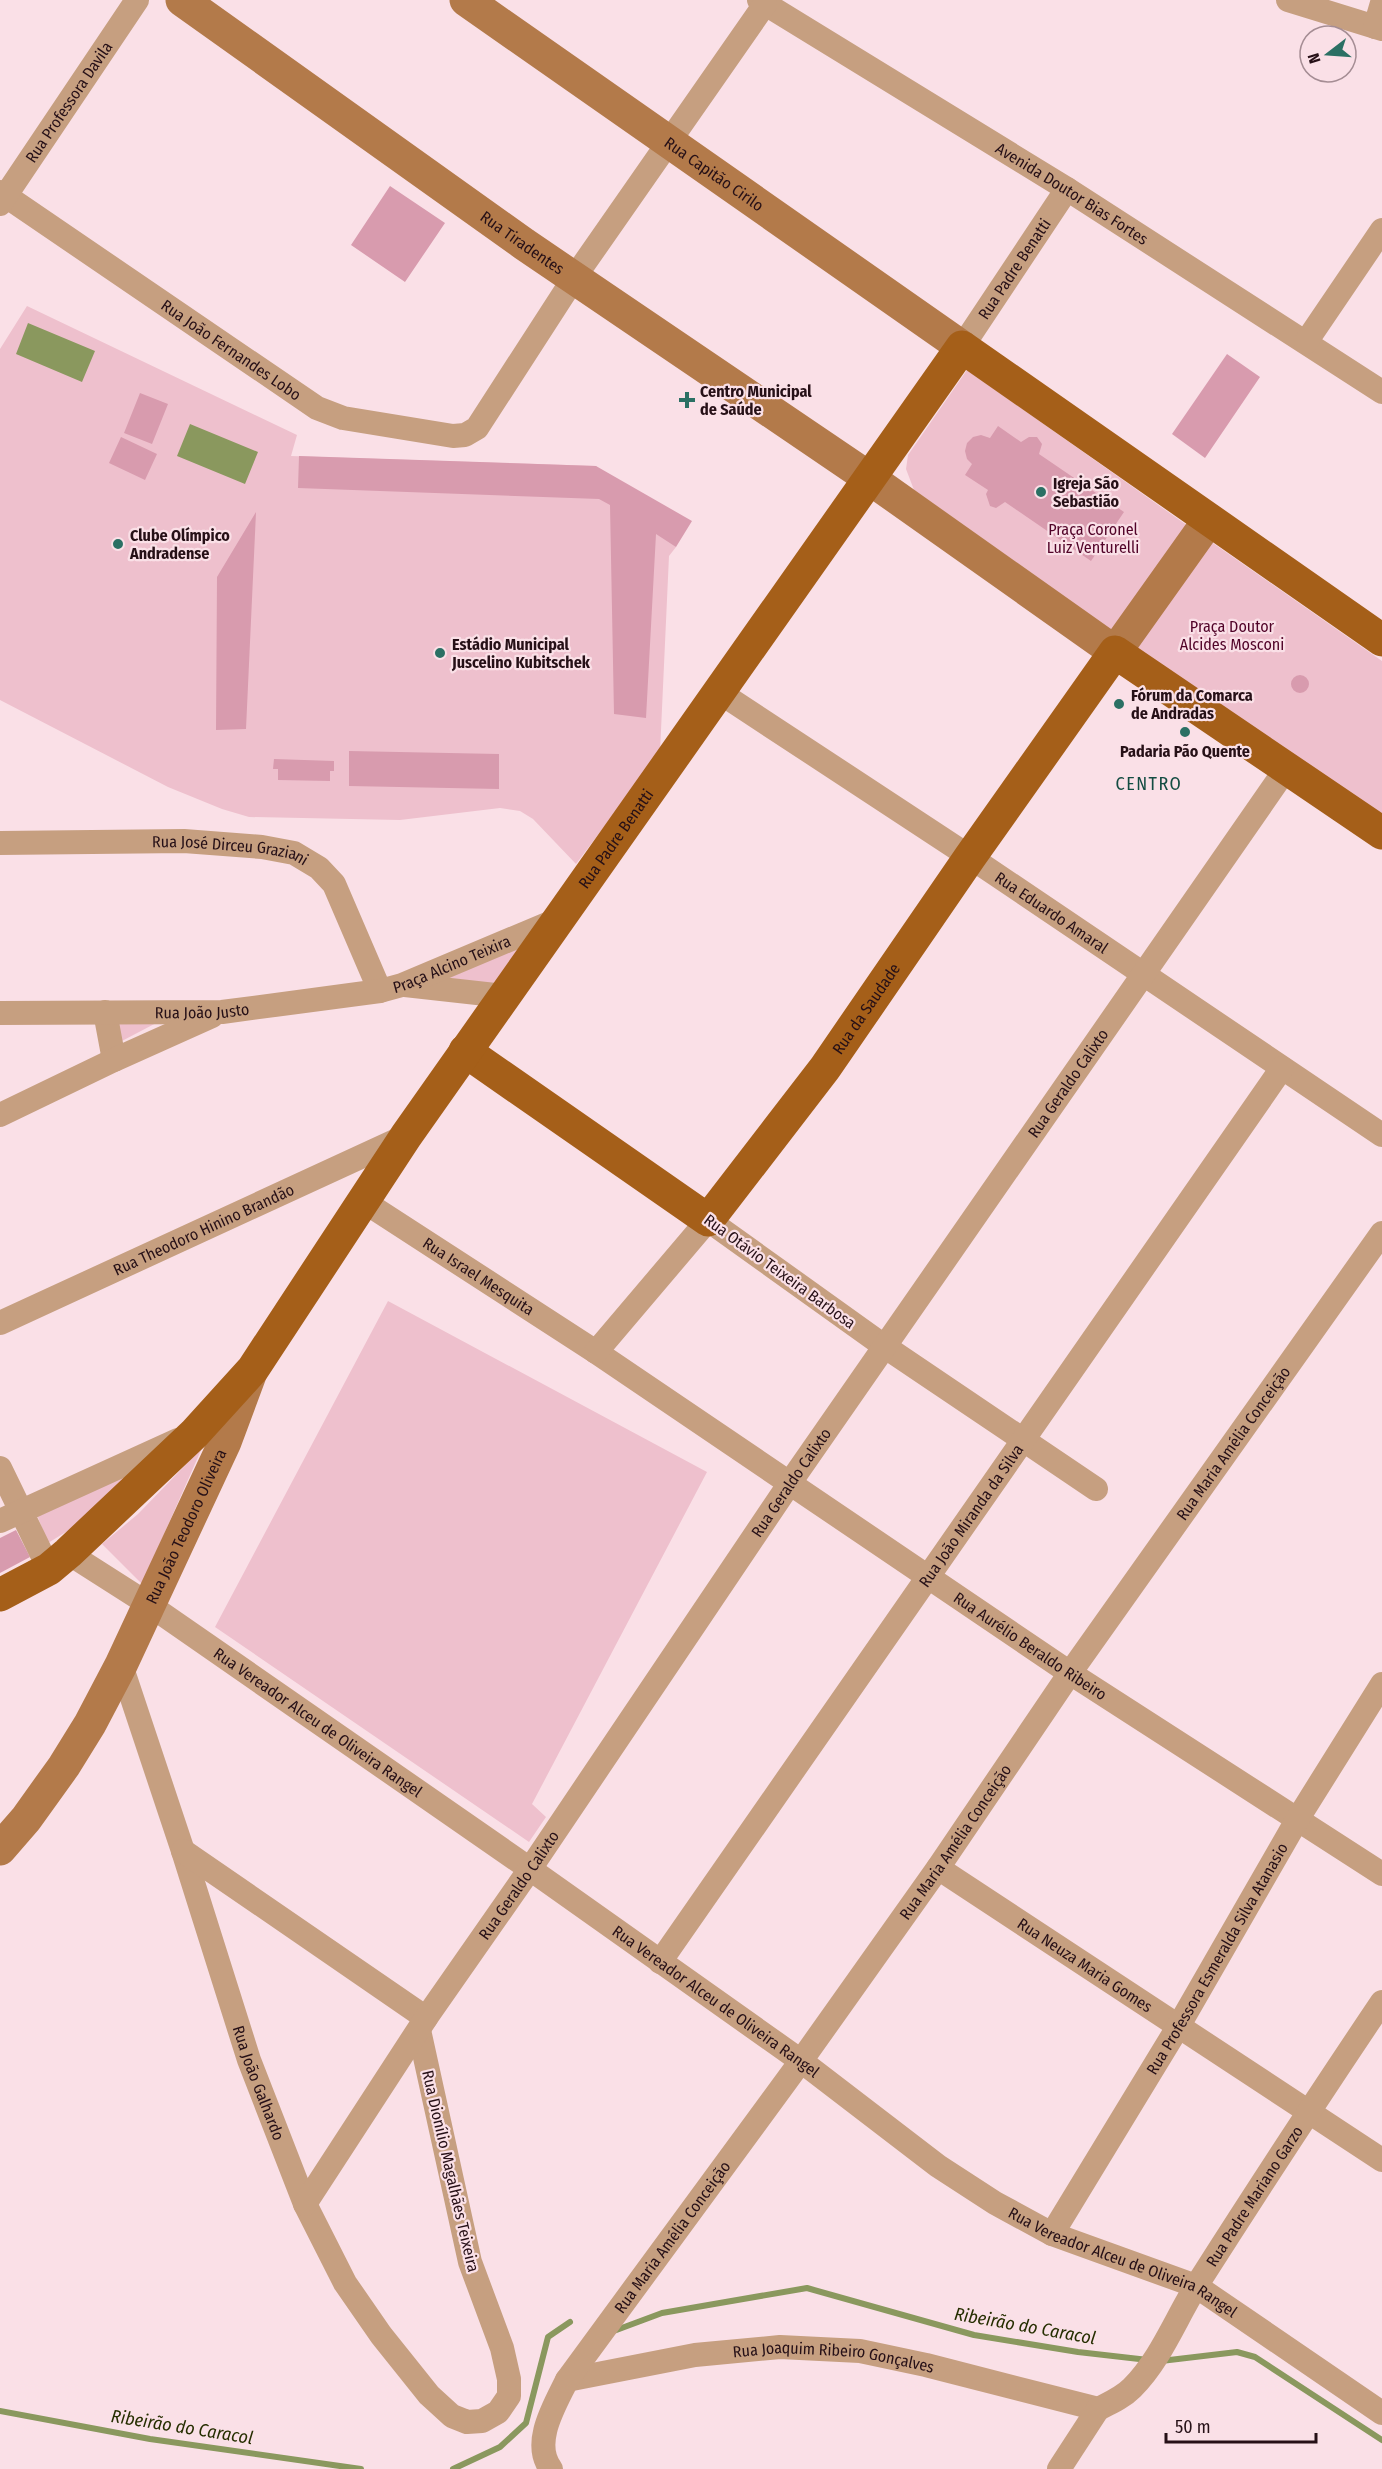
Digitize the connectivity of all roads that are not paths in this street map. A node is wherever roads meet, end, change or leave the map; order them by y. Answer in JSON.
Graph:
{"nodes":[{"id":1,"x":137,"y":0,"type":"edge"},
{"id":2,"x":182,"y":0,"type":"edge"},
{"id":3,"x":466,"y":0,"type":"edge"},
{"id":4,"x":1288,"y":0,"type":"edge"},
{"id":5,"x":762,"y":2,"type":"edge"},
{"id":6,"x":1382,"y":3,"type":"edge"},
{"id":7,"x":1379,"y":28,"type":"edge"},
{"id":8,"x":668,"y":141,"type":"junction"},
{"id":9,"x":1067,"y":189,"type":"junction"},
{"id":10,"x":2,"y":197,"type":"edge"},
{"id":11,"x":1382,"y":230,"type":"edge"},
{"id":12,"x":574,"y":278,"type":"junction"},
{"id":13,"x":1306,"y":342,"type":"junction"},
{"id":14,"x":962,"y":348,"type":"junction"},
{"id":15,"x":1382,"y":392,"type":"edge"},
{"id":16,"x":869,"y":478,"type":"junction"},
{"id":17,"x":1209,"y":520,"type":"junction"},
{"id":18,"x":1380,"y":636,"type":"edge"},
{"id":19,"x":1115,"y":652,"type":"junction"},
{"id":20,"x":718,"y":692,"type":"junction"},
{"id":21,"x":1286,"y":769,"type":"junction"},
{"id":22,"x":1382,"y":833,"type":"edge"},
{"id":23,"x":0,"y":843,"type":"edge"},
{"id":24,"x":970,"y":857,"type":"junction"},
{"id":25,"x":561,"y":918,"type":"junction"},
{"id":26,"x":1144,"y":975,"type":"junction"},
{"id":27,"x":391,"y":988,"type":"junction"},
{"id":28,"x":504,"y":996,"type":"junction"},
{"id":29,"x":105,"y":1012,"type":"junction"},
{"id":30,"x":222,"y":1012,"type":"junction"},
{"id":31,"x":0,"y":1013,"type":"edge"},
{"id":32,"x":465,"y":1051,"type":"junction"},
{"id":33,"x":114,"y":1060,"type":"junction"},
{"id":34,"x":1282,"y":1068,"type":"junction"},
{"id":35,"x":0,"y":1115,"type":"edge"},
{"id":36,"x":1382,"y":1135,"type":"edge"},
{"id":37,"x":406,"y":1136,"type":"junction"},
{"id":38,"x":363,"y":1201,"type":"junction"},
{"id":39,"x":708,"y":1220,"type":"junction"},
{"id":40,"x":1382,"y":1233,"type":"edge"},
{"id":41,"x":0,"y":1323,"type":"edge"},
{"id":42,"x":884,"y":1346,"type":"junction"},
{"id":43,"x":596,"y":1352,"type":"junction"},
{"id":44,"x":253,"y":1369,"type":"junction"},
{"id":45,"x":232,"y":1422,"type":"junction"},
{"id":46,"x":194,"y":1434,"type":"junction"},
{"id":47,"x":1023,"y":1440,"type":"junction"},
{"id":48,"x":0,"y":1468,"type":"edge"},
{"id":49,"x":789,"y":1484,"type":"junction"},
{"id":50,"x":1096,"y":1489,"type":"dead end"},
{"id":51,"x":10,"y":1516,"type":"edge"},
{"id":52,"x":58,"y":1561,"type":"junction"},
{"id":53,"x":928,"y":1576,"type":"junction"},
{"id":54,"x":6,"y":1595,"type":"edge"},
{"id":55,"x":148,"y":1604,"type":"junction"},
{"id":56,"x":121,"y":1665,"type":"junction"},
{"id":57,"x":1070,"y":1673,"type":"junction"},
{"id":58,"x":1382,"y":1684,"type":"edge"},
{"id":59,"x":1297,"y":1820,"type":"junction"},
{"id":60,"x":0,"y":1849,"type":"edge"},
{"id":61,"x":183,"y":1851,"type":"junction"},
{"id":62,"x":938,"y":1868,"type":"junction"},
{"id":63,"x":530,"y":1869,"type":"junction"},
{"id":64,"x":1382,"y":1874,"type":"edge"},
{"id":65,"x":660,"y":1962,"type":"junction"},
{"id":66,"x":1382,"y":2002,"type":"edge"},
{"id":67,"x":422,"y":2024,"type":"junction"},
{"id":68,"x":1178,"y":2027,"type":"junction"},
{"id":69,"x":801,"y":2061,"type":"junction"},
{"id":70,"x":1309,"y":2110,"type":"junction"},
{"id":71,"x":1382,"y":2160,"type":"edge"},
{"id":72,"x":305,"y":2204,"type":"junction"},
{"id":73,"x":1052,"y":2234,"type":"junction"},
{"id":74,"x":1196,"y":2286,"type":"junction"},
{"id":75,"x":567,"y":2380,"type":"junction"},
{"id":76,"x":1098,"y":2409,"type":"junction"},
{"id":77,"x":498,"y":2412,"type":"joint"},
{"id":78,"x":1382,"y":2413,"type":"edge"},
{"id":79,"x":547,"y":2461,"type":"edge"},
{"id":80,"x":1059,"y":2469,"type":"edge"}],
"edges":[{"from":1,"to":10,"type":"street","name":"Rua Professora Davila"},
{"from":2,"to":12,"type":"main road","name":"Rua Tiradentes"},
{"from":3,"to":8,"type":"main road","name":"Rua Capitão Cirilo"},
{"from":4,"to":7,"type":"street"},
{"from":5,"to":8,"type":"street","name":"Rua João Fernandes Lobo"},
{"from":5,"to":9,"type":"street","name":"Avenida Doutor Bias Fortes"},
{"from":6,"to":7,"type":"street"},
{"from":8,"to":12,"type":"street","name":"Rua João Fernandes Lobo"},
{"from":8,"to":14,"type":"main road","name":"Rua Capitão Cirilo"},
{"from":9,"to":13,"type":"street","name":"Avenida Doutor Bias Fortes"},
{"from":9,"to":14,"type":"street","name":"Rua Padre Benatti"},
{"from":10,"to":12,"type":"street","name":"Rua João Fernandes Lobo"},
{"from":11,"to":13,"type":"street"},
{"from":12,"to":16,"type":"main road","name":"Rua Tiradentes"},
{"from":13,"to":15,"type":"street","name":"Avenida Doutor Bias Fortes"},
{"from":14,"to":16,"type":"main road"},
{"from":14,"to":17,"type":"main road"},
{"from":16,"to":19,"type":"main road"},
{"from":16,"to":20,"type":"main road","name":"Rua Padre Benatti"},
{"from":17,"to":18,"type":"main road"},
{"from":17,"to":19,"type":"main road"},
{"from":19,"to":21,"type":"main road"},
{"from":19,"to":24,"type":"main road","name":"Rua da Saudade"},
{"from":20,"to":24,"type":"street","name":"Rua Eduardo Amaral"},
{"from":20,"to":25,"type":"main road","name":"Rua Padre Benatti"},
{"from":21,"to":22,"type":"main road"},
{"from":21,"to":26,"type":"street","name":"Rua Geraldo Calixto"},
{"from":23,"to":27,"type":"street","name":"Rua José Dirceu Graziani"},
{"from":24,"to":26,"type":"street","name":"Rua Eduardo Amaral"},
{"from":24,"to":39,"type":"main road","name":"Rua da Saudade"},
{"from":25,"to":27,"type":"street","name":"Praça Alcino Teixira"},
{"from":25,"to":28,"type":"main road","name":"Rua Padre Benatti"},
{"from":26,"to":34,"type":"street","name":"Rua Eduardo Amaral"},
{"from":26,"to":42,"type":"street","name":"Rua Geraldo Calixto"},
{"from":27,"to":28,"type":"street","name":"Praça Alcino Teixira"},
{"from":27,"to":30,"type":"street","name":"Rua João Justo"},
{"from":28,"to":32,"type":"main road","name":"Rua Padre Benatti"},
{"from":29,"to":30,"type":"street","name":"Rua João Justo"},
{"from":29,"to":31,"type":"street","name":"Rua João Justo"},
{"from":29,"to":33,"type":"street"},
{"from":30,"to":33,"type":"street"},
{"from":32,"to":37,"type":"main road","name":"Rua Padre Benatti"},
{"from":32,"to":39,"type":"main road","name":"Rua Otávio Teixeira Barbosa"},
{"from":33,"to":35,"type":"street"},
{"from":34,"to":36,"type":"street","name":"Rua Eduardo Amaral"},
{"from":34,"to":47,"type":"street","name":"Rua João Miranda da Silva"},
{"from":37,"to":38,"type":"main road","name":"Rua Padre Benatti"},
{"from":37,"to":41,"type":"street","name":"Rua Theodoro Hinino Brandão"},
{"from":38,"to":43,"type":"street","name":"Rua Israel Mesquita"},
{"from":38,"to":44,"type":"main road","name":"Rua João Teodoro Oliveira"},
{"from":39,"to":42,"type":"street","name":"Rua Otávio Teixeira Barbosa"},
{"from":39,"to":43,"type":"street","name":"Rua da Saudade"},
{"from":40,"to":57,"type":"street","name":"Rua Maria Amélia Conceição"},
{"from":42,"to":47,"type":"street","name":"Rua Otávio Teixeira Barbosa"},
{"from":42,"to":49,"type":"street","name":"Rua Geraldo Calixto"},
{"from":43,"to":49,"type":"street","name":"Rua Aurélio Beraldo Ribeiro"},
{"from":44,"to":45,"type":"main road","name":"Rua João Teodoro Oliveira"},
{"from":44,"to":46,"type":"main road"},
{"from":45,"to":46,"type":"street"},
{"from":45,"to":55,"type":"main road","name":"Rua João Teodoro Oliveira"},
{"from":46,"to":51,"type":"street"},
{"from":46,"to":52,"type":"main road"},
{"from":47,"to":50,"type":"street","name":"Rua Otávio Teixeira Barbosa"},
{"from":47,"to":53,"type":"street","name":"Rua João Miranda da Silva"},
{"from":48,"to":51,"type":"street"},
{"from":49,"to":53,"type":"street","name":"Rua Aurélio Beraldo Ribeiro"},
{"from":49,"to":63,"type":"street","name":"Rua Geraldo Calixto"},
{"from":51,"to":52,"type":"street"},
{"from":52,"to":54,"type":"main road"},
{"from":52,"to":55,"type":"street","name":"Rua Vereador Alceu de Oliveira Rangel"},
{"from":53,"to":57,"type":"street","name":"Rua Aurélio Beraldo Ribeiro"},
{"from":53,"to":65,"type":"street","name":"Rua João Miranda da Silva"},
{"from":55,"to":56,"type":"main road","name":"Rua João Teodoro Oliveira"},
{"from":55,"to":63,"type":"street","name":"Rua Vereador Alceu de Oliveira Rangel"},
{"from":56,"to":60,"type":"main road","name":"Rua João Teodoro Oliveira"},
{"from":56,"to":61,"type":"street","name":"Rua João Galhardo"},
{"from":57,"to":59,"type":"street","name":"Rua Aurélio Beraldo Ribeiro"},
{"from":57,"to":62,"type":"street","name":"Rua Maria Amélia Conceição"},
{"from":58,"to":59,"type":"street","name":"Rua Professora Esmeralda Silva Atanasio"},
{"from":59,"to":64,"type":"street","name":"Rua Aurélio Beraldo Ribeiro"},
{"from":59,"to":68,"type":"street","name":"Rua Professora Esmeralda Silva Atanasio"},
{"from":61,"to":67,"type":"street"},
{"from":61,"to":72,"type":"street","name":"Rua João Galhardo"},
{"from":62,"to":68,"type":"street","name":"Rua Neuza Maria Gomes"},
{"from":62,"to":69,"type":"street","name":"Rua Maria Amélia Conceição"},
{"from":63,"to":65,"type":"street","name":"Rua Vereador Alceu de Oliveira Rangel"},
{"from":63,"to":67,"type":"street","name":"Rua Geraldo Calixto"},
{"from":65,"to":69,"type":"street","name":"Rua Vereador Alceu de Oliveira Rangel"},
{"from":66,"to":70,"type":"street","name":"Rua Padre Mariano Garzo"},
{"from":67,"to":72,"type":"street","name":"Rua Geraldo Calixto"},
{"from":67,"to":77,"type":"street","name":"Rua Dionílio Magalhães Teixeira"},
{"from":68,"to":70,"type":"street","name":"Rua Neuza Maria Gomes"},
{"from":68,"to":73,"type":"street","name":"Rua Professora Esmeralda Silva Atanasio"},
{"from":69,"to":73,"type":"street","name":"Rua Vereador Alceu de Oliveira Rangel"},
{"from":69,"to":75,"type":"street","name":"Rua Maria Amélia Conceição"},
{"from":70,"to":71,"type":"street","name":"Rua Neuza Maria Gomes"},
{"from":70,"to":74,"type":"street","name":"Rua Padre Mariano Garzo"},
{"from":72,"to":77,"type":"street","name":"Rua João Galhardo"},
{"from":73,"to":74,"type":"street","name":"Rua Vereador Alceu de Oliveira Rangel"},
{"from":74,"to":76,"type":"street","name":"Rua Padre Mariano Garzo"},
{"from":74,"to":78,"type":"street","name":"Rua Vereador Alceu de Oliveira Rangel"},
{"from":75,"to":76,"type":"street","name":"Rua Joaquim Ribeiro Gonçalves"},
{"from":75,"to":79,"type":"street","name":"Rua Maria Amélia Conceição"},
{"from":76,"to":80,"type":"street"}]}
